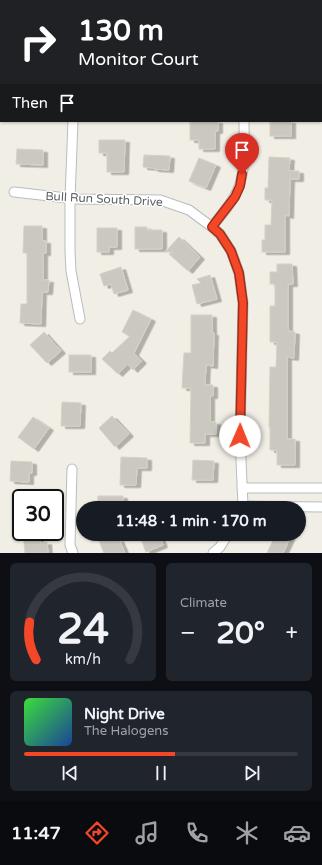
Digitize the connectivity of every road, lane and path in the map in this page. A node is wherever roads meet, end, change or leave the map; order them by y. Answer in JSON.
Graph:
{"nodes":[{"id":1,"x":73,"y":122,"type":"edge"},
{"id":2,"x":244,"y":122,"type":"edge"},
{"id":3,"x":14,"y":192,"type":"dead end"},
{"id":4,"x":70,"y":198,"type":"junction"},
{"id":5,"x":212,"y":227,"type":"junction"},
{"id":6,"x":80,"y":319,"type":"dead end"},
{"id":7,"x":72,"y":469,"type":"dead end"},
{"id":8,"x":242,"y":488,"type":"junction"},
{"id":9,"x":322,"y":488,"type":"edge"},
{"id":10,"x":243,"y":501,"type":"edge"},
{"id":11,"x":306,"y":507,"type":"edge"},
{"id":12,"x":322,"y":507,"type":"edge"},
{"id":13,"x":224,"y":541,"type":"edge"},
{"id":14,"x":73,"y":553,"type":"edge"},
{"id":15,"x":213,"y":553,"type":"edge"}],
"edges":[{"from":1,"to":4,"type":"street"},
{"from":2,"to":5,"type":"street"},
{"from":3,"to":4,"type":"street","name":"Bull Run South Drive"},
{"from":4,"to":5,"type":"street","name":"Bull Run South Drive"},
{"from":4,"to":6,"type":"street"},
{"from":5,"to":8,"type":"street","name":"Bull Run South Drive"},
{"from":7,"to":14,"type":"street"},
{"from":8,"to":9,"type":"street"},
{"from":8,"to":10,"type":"street","name":"Bull Run South Drive"},
{"from":11,"to":12,"type":"street"},
{"from":13,"to":15,"type":"street"}]}
